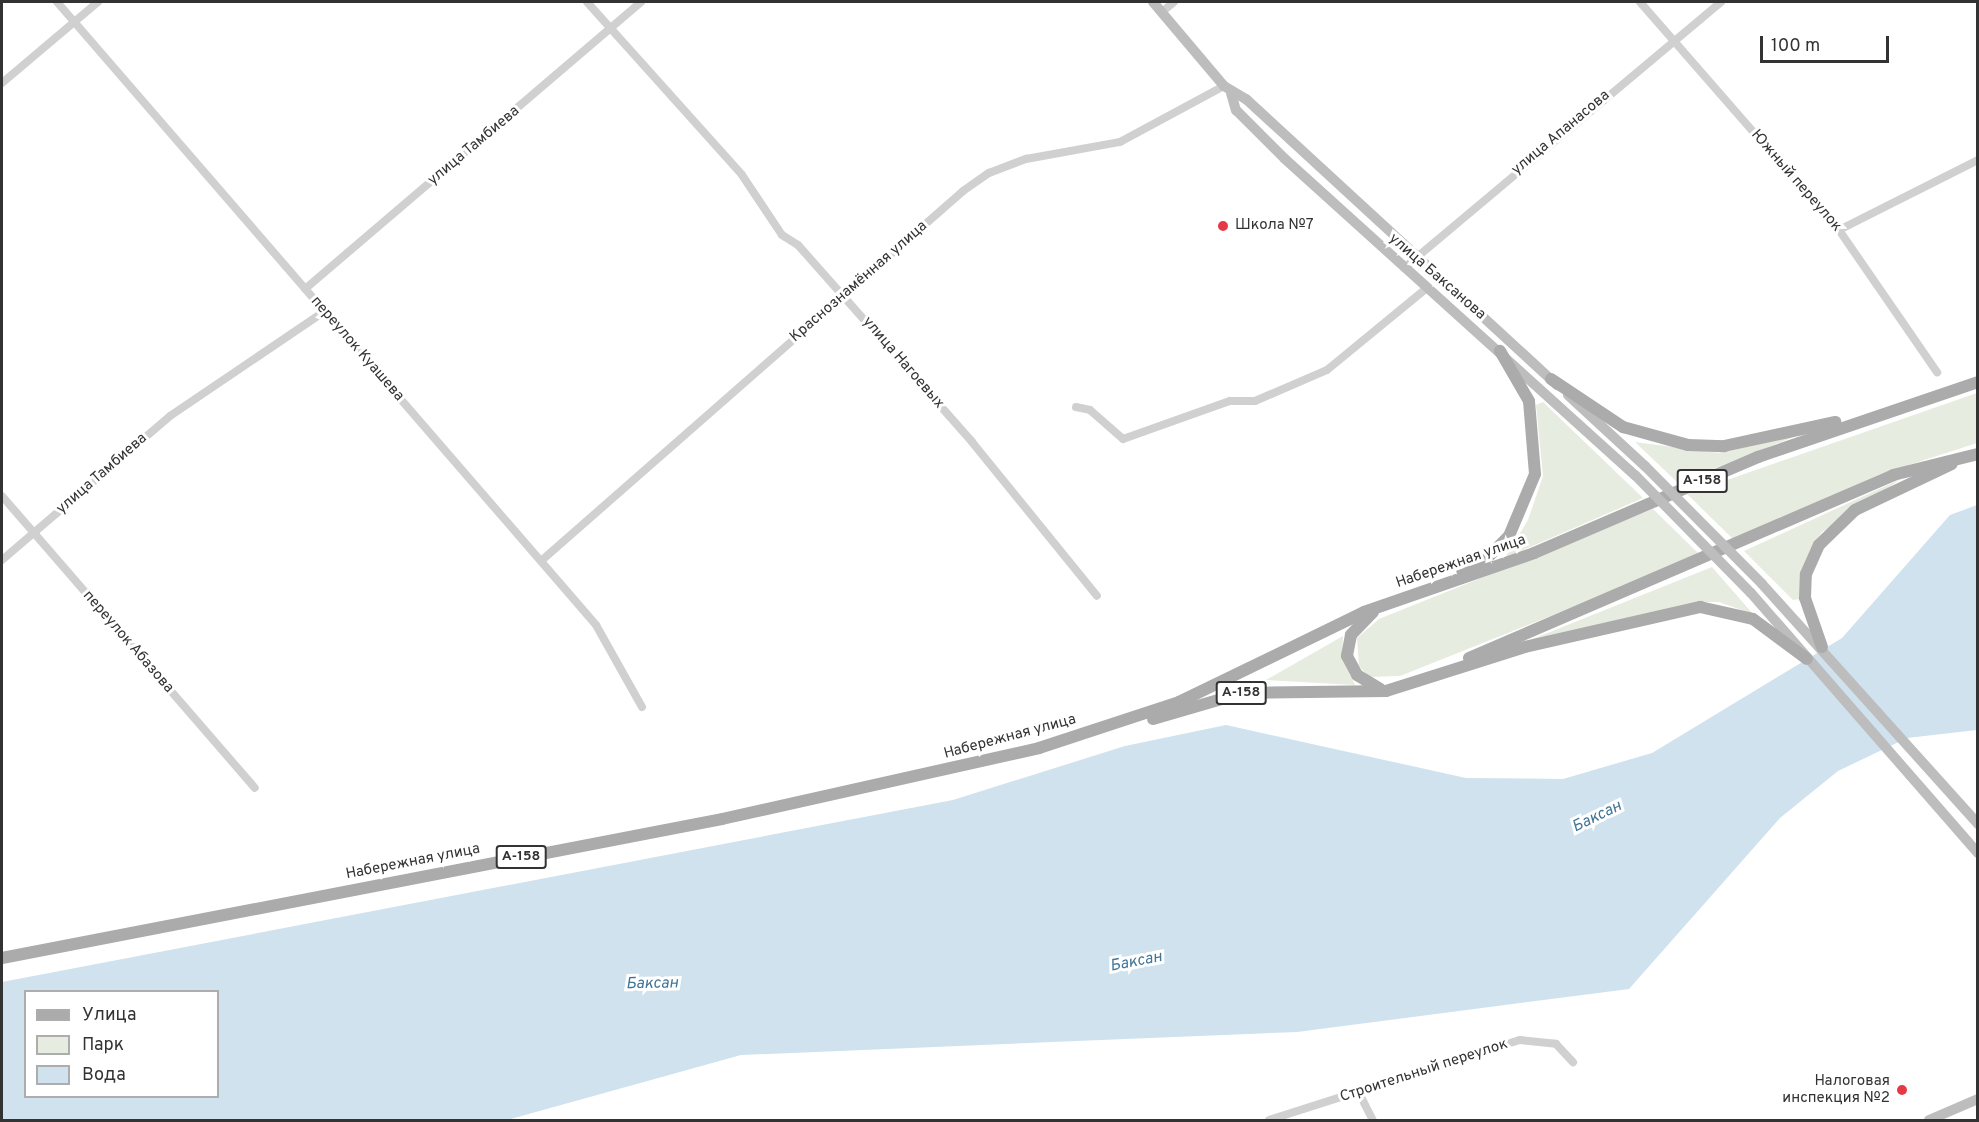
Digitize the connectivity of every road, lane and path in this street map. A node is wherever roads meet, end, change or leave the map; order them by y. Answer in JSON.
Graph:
{"nodes":[{"id":1,"x":57,"y":2,"type":"edge"},
{"id":2,"x":98,"y":2,"type":"edge"},
{"id":3,"x":587,"y":2,"type":"edge"},
{"id":4,"x":641,"y":2,"type":"edge"},
{"id":5,"x":1153,"y":2,"type":"edge"},
{"id":6,"x":1174,"y":2,"type":"edge"},
{"id":7,"x":1640,"y":2,"type":"edge"},
{"id":8,"x":1721,"y":2,"type":"edge"},
{"id":9,"x":1162,"y":12,"type":"junction"},
{"id":10,"x":75,"y":22,"type":"junction"},
{"id":11,"x":610,"y":29,"type":"junction"},
{"id":12,"x":1672,"y":39,"type":"junction"},
{"id":13,"x":2,"y":83,"type":"edge"},
{"id":14,"x":1227,"y":89,"type":"junction"},
{"id":15,"x":1977,"y":160,"type":"edge"},
{"id":16,"x":1839,"y":230,"type":"junction"},
{"id":17,"x":1415,"y":256,"type":"junction"},
{"id":18,"x":1404,"y":268,"type":"junction"},
{"id":19,"x":1427,"y":288,"type":"junction"},
{"id":20,"x":305,"y":289,"type":"junction"},
{"id":21,"x":843,"y":295,"type":"junction"},
{"id":22,"x":325,"y":311,"type":"junction"},
{"id":23,"x":1500,"y":351,"type":"junction"},
{"id":24,"x":1937,"y":372,"type":"dead end"},
{"id":25,"x":1551,"y":379,"type":"junction"},
{"id":26,"x":1977,"y":382,"type":"edge"},
{"id":27,"x":1076,"y":407,"type":"dead end"},
{"id":28,"x":1863,"y":418,"type":"junction"},
{"id":29,"x":1975,"y":455,"type":"edge"},
{"id":30,"x":2,"y":496,"type":"edge"},
{"id":31,"x":33,"y":534,"type":"junction"},
{"id":32,"x":2,"y":560,"type":"edge"},
{"id":33,"x":541,"y":561,"type":"junction"},
{"id":34,"x":1430,"y":590,"type":"junction"},
{"id":35,"x":1097,"y":596,"type":"dead end"},
{"id":36,"x":1381,"y":606,"type":"junction"},
{"id":37,"x":1822,"y":647,"type":"junction"},
{"id":38,"x":1807,"y":659,"type":"junction"},
{"id":39,"x":1447,"y":670,"type":"junction"},
{"id":40,"x":1386,"y":691,"type":"junction"},
{"id":41,"x":642,"y":707,"type":"dead end"},
{"id":42,"x":1039,"y":748,"type":"junction"},
{"id":43,"x":255,"y":788,"type":"dead end"},
{"id":44,"x":1977,"y":824,"type":"edge"},
{"id":45,"x":1977,"y":853,"type":"edge"},
{"id":46,"x":2,"y":958,"type":"edge"},
{"id":47,"x":1573,"y":1062,"type":"dead end"},
{"id":48,"x":1359,"y":1094,"type":"junction"},
{"id":49,"x":1977,"y":1099,"type":"edge"},
{"id":50,"x":1269,"y":1120,"type":"edge"},
{"id":51,"x":1373,"y":1120,"type":"edge"},
{"id":52,"x":1929,"y":1120,"type":"edge"}],
"edges":[{"from":1,"to":10,"type":"street","name":"переулок Куашева"},
{"from":2,"to":10,"type":"street"},
{"from":3,"to":11,"type":"street","name":"улица Нагоевых"},
{"from":4,"to":11,"type":"street","name":"улица Тамбиева"},
{"from":5,"to":9,"type":"main road","name":"улица Баксанова"},
{"from":6,"to":9,"type":"street"},
{"from":7,"to":12,"type":"street","name":"Южный переулок"},
{"from":8,"to":12,"type":"street","name":"улица Апанасова"},
{"from":9,"to":14,"type":"main road","name":"улица Баксанова"},
{"from":10,"to":13,"type":"street"},
{"from":10,"to":20,"type":"street","name":"переулок Куашева"},
{"from":11,"to":20,"type":"street","name":"улица Тамбиева"},
{"from":11,"to":21,"type":"street","name":"улица Нагоевых"},
{"from":12,"to":16,"type":"street","name":"Южный переулок"},
{"from":12,"to":17,"type":"street","name":"улица Апанасова"},
{"from":14,"to":17,"type":"main road","name":"улица Баксанова"},
{"from":14,"to":18,"type":"main road","name":"улица Баксанова"},
{"from":14,"to":21,"type":"street","name":"Краснознамённая улица"},
{"from":15,"to":16,"type":"street"},
{"from":16,"to":24,"type":"street","name":"Южный переулок"},
{"from":17,"to":18,"type":"street","name":"улица Апанасова"},
{"from":17,"to":25,"type":"main road","name":"улица Баксанова"},
{"from":18,"to":19,"type":"main road","name":"улица Баксанова"},
{"from":19,"to":23,"type":"main road","name":"улица Баксанова"},
{"from":19,"to":27,"type":"street"},
{"from":20,"to":22,"type":"street","name":"переулок Куашева"},
{"from":21,"to":33,"type":"street","name":"Краснознамённая улица"},
{"from":21,"to":35,"type":"street","name":"улица Нагоевых"},
{"from":22,"to":31,"type":"street","name":"улица Тамбиева"},
{"from":22,"to":33,"type":"street","name":"переулок Куашева"},
{"from":23,"to":34,"type":"main road"},
{"from":23,"to":38,"type":"main road","name":"улица Баксанова","bridge":true},
{"from":25,"to":28,"type":"main road"},
{"from":25,"to":37,"type":"main road","name":"улица Баксанова","bridge":true},
{"from":26,"to":28,"type":"main road","name":"Набережная улица","number":"А-158"},
{"from":28,"to":34,"type":"main road","name":"Набережная улица","number":"А-158"},
{"from":29,"to":37,"type":"main road"},
{"from":29,"to":39,"type":"main road","number":"А-158"},
{"from":30,"to":31,"type":"street","name":"переулок Абазова"},
{"from":31,"to":32,"type":"street","name":"улица Тамбиева"},
{"from":31,"to":43,"type":"street","name":"переулок Абазова"},
{"from":33,"to":41,"type":"street","name":"переулок Куашева"},
{"from":34,"to":36,"type":"main road","name":"Набережная улица","number":"А-158"},
{"from":36,"to":40,"type":"main road"},
{"from":36,"to":42,"type":"main road","name":"Набережная улица","number":"А-158"},
{"from":37,"to":44,"type":"main road","name":"улица Баксанова"},
{"from":38,"to":39,"type":"main road"},
{"from":38,"to":45,"type":"main road","name":"улица Баксанова"},
{"from":39,"to":40,"type":"main road","number":"А-158"},
{"from":40,"to":42,"type":"main road","number":"А-158"},
{"from":42,"to":46,"type":"main road","name":"Набережная улица","number":"А-158"},
{"from":47,"to":48,"type":"street","name":"Строительный переулок"},
{"from":48,"to":50,"type":"street","name":"Строительный переулок"},
{"from":48,"to":51,"type":"street"},
{"from":49,"to":52,"type":"main road"}]}
